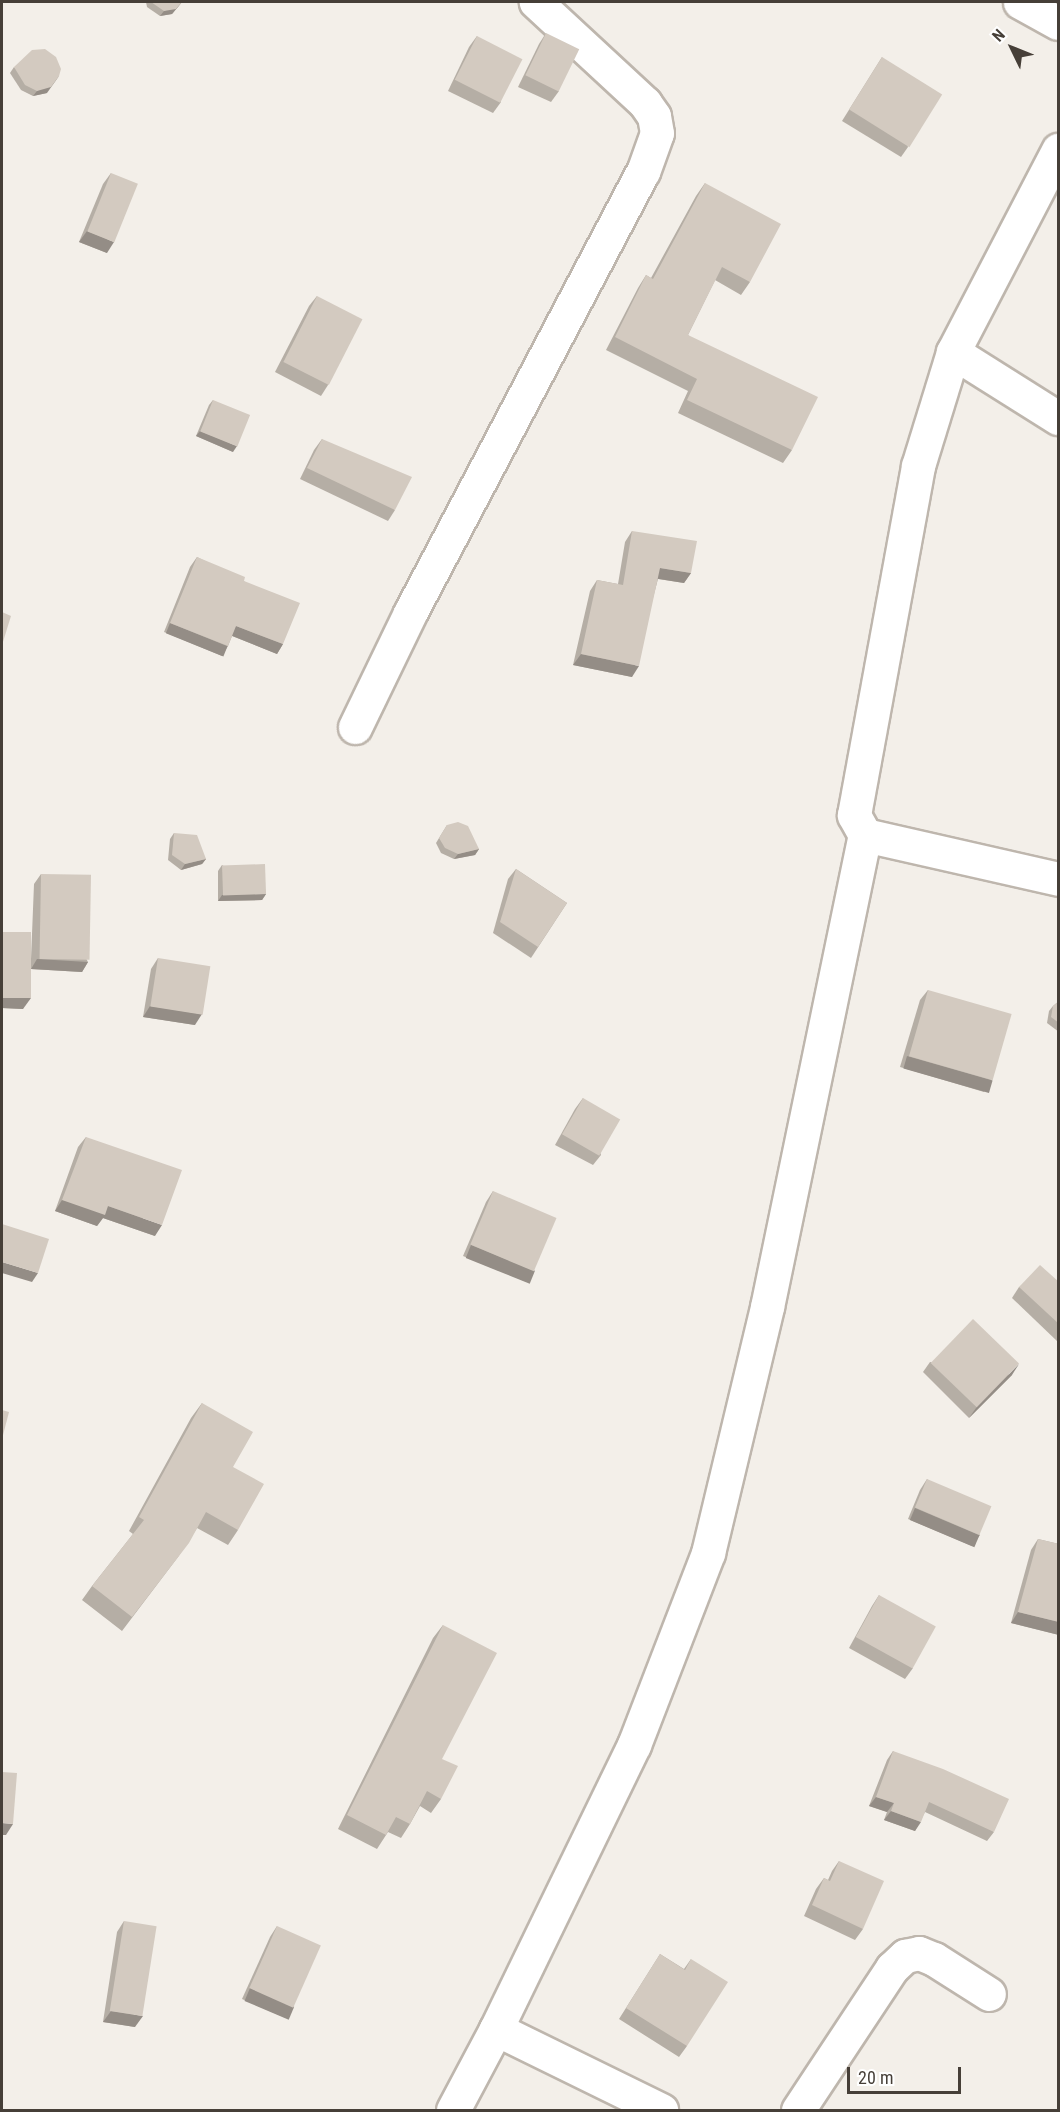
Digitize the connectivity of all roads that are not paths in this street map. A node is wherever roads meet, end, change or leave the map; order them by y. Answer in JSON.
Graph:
{"nodes":[{"id":1,"x":536,"y":2,"type":"edge"},
{"id":2,"x":1020,"y":2,"type":"edge"},
{"id":3,"x":1059,"y":23,"type":"edge"},
{"id":4,"x":1059,"y":150,"type":"edge"},
{"id":5,"x":953,"y":352,"type":"junction"},
{"id":6,"x":1059,"y":418,"type":"edge"},
{"id":7,"x":355,"y":727,"type":"dead end"},
{"id":8,"x":865,"y":835,"type":"junction"},
{"id":9,"x":1059,"y":879,"type":"edge"},
{"id":10,"x":989,"y":1994,"type":"dead end"},
{"id":11,"x":496,"y":2029,"type":"junction"},
{"id":12,"x":453,"y":2110,"type":"edge"},
{"id":13,"x":662,"y":2110,"type":"edge"},
{"id":14,"x":798,"y":2110,"type":"edge"}],
"edges":[{"from":1,"to":7,"type":"street"},
{"from":2,"to":3,"type":"street"},
{"from":4,"to":5,"type":"street"},
{"from":5,"to":6,"type":"street"},
{"from":5,"to":8,"type":"street"},
{"from":8,"to":9,"type":"street"},
{"from":8,"to":11,"type":"street"},
{"from":10,"to":14,"type":"street"},
{"from":11,"to":12,"type":"street"},
{"from":11,"to":13,"type":"street"}]}
